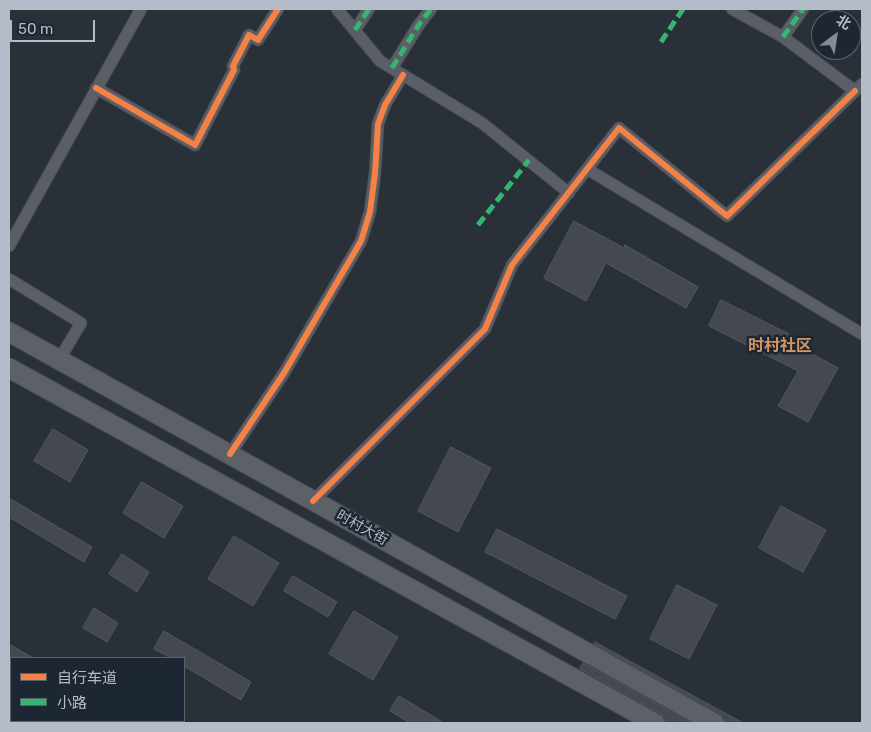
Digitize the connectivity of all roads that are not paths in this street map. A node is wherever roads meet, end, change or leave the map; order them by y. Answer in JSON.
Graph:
{"nodes":[{"id":1,"x":141,"y":9,"type":"edge"},
{"id":2,"x":278,"y":9,"type":"edge"},
{"id":3,"x":337,"y":9,"type":"edge"},
{"id":4,"x":369,"y":9,"type":"edge"},
{"id":5,"x":431,"y":9,"type":"edge"},
{"id":6,"x":732,"y":9,"type":"edge"},
{"id":7,"x":803,"y":9,"type":"edge"},
{"id":8,"x":355,"y":30,"type":"junction"},
{"id":9,"x":783,"y":37,"type":"junction"},
{"id":10,"x":392,"y":68,"type":"junction"},
{"id":11,"x":403,"y":75,"type":"junction"},
{"id":12,"x":96,"y":88,"type":"junction"},
{"id":13,"x":858,"y":88,"type":"edge"},
{"id":14,"x":587,"y":169,"type":"junction"},
{"id":15,"x":568,"y":193,"type":"junction"},
{"id":16,"x":9,"y":246,"type":"edge"},
{"id":17,"x":9,"y":279,"type":"edge"},
{"id":18,"x":9,"y":332,"type":"edge"},
{"id":19,"x":862,"y":334,"type":"edge"},
{"id":20,"x":59,"y":360,"type":"junction"},
{"id":21,"x":9,"y":368,"type":"edge"},
{"id":22,"x":230,"y":454,"type":"junction"},
{"id":23,"x":313,"y":501,"type":"junction"},
{"id":24,"x":655,"y":723,"type":"edge"},
{"id":25,"x":714,"y":723,"type":"edge"}],
"edges":[{"from":1,"to":12,"type":"street"},
{"from":2,"to":12,"type":"street"},
{"from":3,"to":8,"type":"street"},
{"from":4,"to":8,"type":"street"},
{"from":5,"to":10,"type":"street"},
{"from":6,"to":9,"type":"street"},
{"from":7,"to":9,"type":"street"},
{"from":8,"to":10,"type":"street"},
{"from":9,"to":13,"type":"street"},
{"from":10,"to":11,"type":"street"},
{"from":11,"to":15,"type":"street"},
{"from":11,"to":22,"type":"street"},
{"from":12,"to":16,"type":"street"},
{"from":13,"to":14,"type":"street"},
{"from":14,"to":15,"type":"street"},
{"from":14,"to":19,"type":"street"},
{"from":15,"to":23,"type":"street"},
{"from":17,"to":20,"type":"street"},
{"from":18,"to":20,"type":"main road","name":"时村大街"},
{"from":20,"to":22,"type":"main road","name":"时村大街"},
{"from":21,"to":24,"type":"main road"},
{"from":22,"to":23,"type":"main road","name":"时村大街"},
{"from":23,"to":25,"type":"main road","name":"时村大街"}]}
